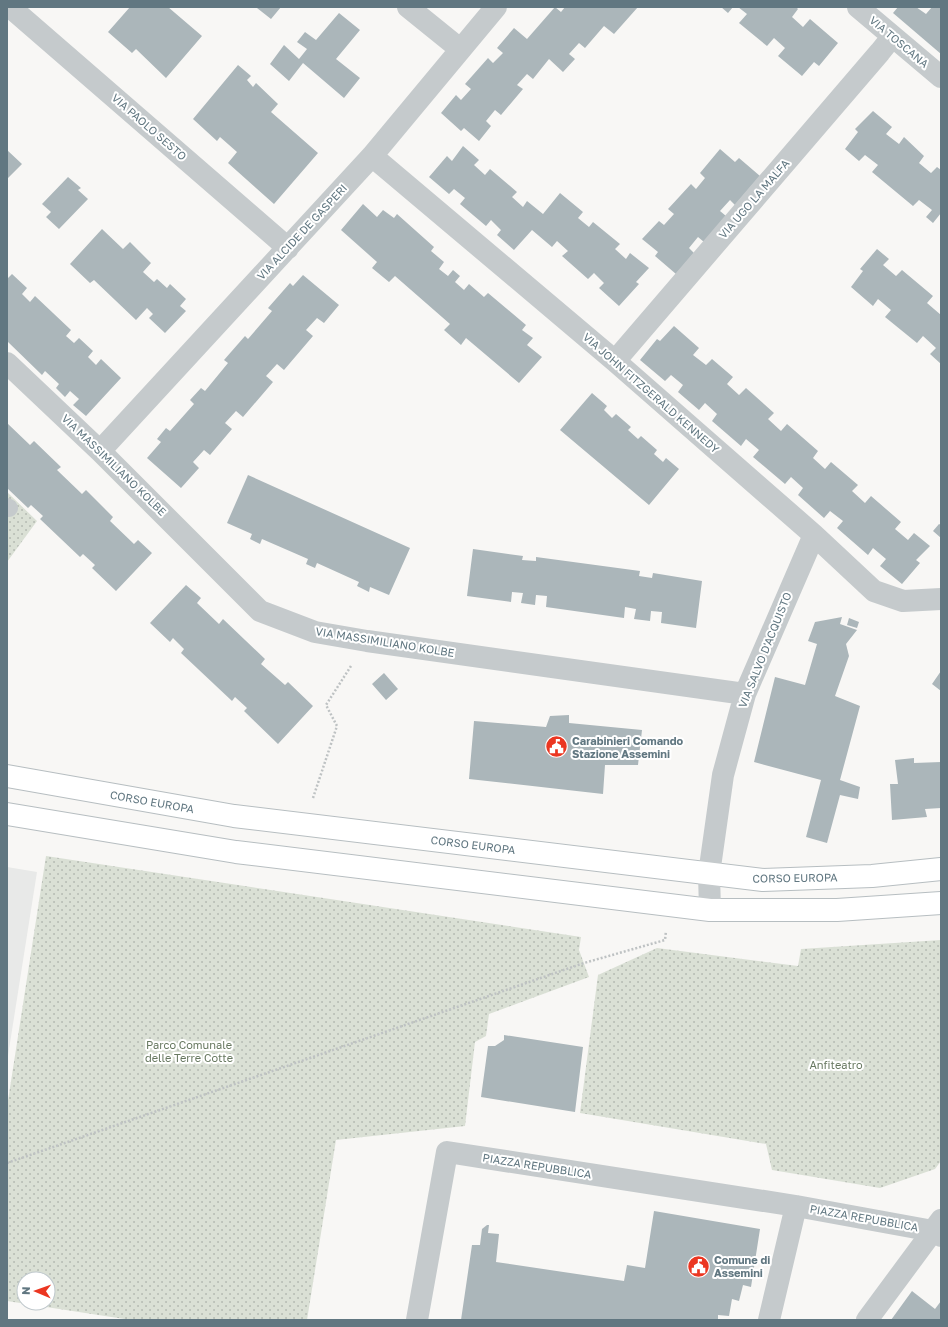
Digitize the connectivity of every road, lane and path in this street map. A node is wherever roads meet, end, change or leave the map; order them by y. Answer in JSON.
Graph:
{"nodes":[{"id":1,"x":10,"y":7,"type":"edge"},
{"id":2,"x":408,"y":7,"type":"edge"},
{"id":3,"x":496,"y":7,"type":"edge"},
{"id":4,"x":858,"y":7,"type":"edge"},
{"id":5,"x":892,"y":37,"type":"junction"},
{"id":6,"x":460,"y":49,"type":"junction"},
{"id":7,"x":941,"y":77,"type":"edge"},
{"id":8,"x":372,"y":156,"type":"junction"},
{"id":9,"x":288,"y":248,"type":"junction"},
{"id":10,"x":615,"y":361,"type":"junction"},
{"id":11,"x":7,"y":363,"type":"edge"},
{"id":12,"x":100,"y":451,"type":"junction"},
{"id":13,"x":814,"y":535,"type":"junction"},
{"id":14,"x":941,"y":599,"type":"edge"},
{"id":15,"x":367,"y":641,"type":"junction"},
{"id":16,"x":745,"y":694,"type":"junction"},
{"id":17,"x":7,"y":776,"type":"edge"},
{"id":18,"x":7,"y":814,"type":"edge"},
{"id":19,"x":308,"y":826,"type":"junction"},
{"id":20,"x":941,"y":869,"type":"edge"},
{"id":21,"x":710,"y":874,"type":"junction"},
{"id":22,"x":941,"y":903,"type":"edge"},
{"id":23,"x":710,"y":910,"type":"junction"},
{"id":24,"x":667,"y":924,"type":"dead end"},
{"id":25,"x":7,"y":1163,"type":"edge"},
{"id":26,"x":796,"y":1206,"type":"junction"},
{"id":27,"x":938,"y":1229,"type":"edge"},
{"id":28,"x":417,"y":1320,"type":"edge"},
{"id":29,"x":768,"y":1320,"type":"edge"},
{"id":30,"x":867,"y":1320,"type":"edge"}],
"edges":[{"from":1,"to":9,"type":"street","name":"VIA PAOLO SESTO"},
{"from":2,"to":6,"type":"street"},
{"from":3,"to":6,"type":"street","name":"VIA ALCIDE DE GASPERI"},
{"from":4,"to":5,"type":"street","name":"VIA TOSCANA"},
{"from":5,"to":7,"type":"street","name":"VIA TOSCANA"},
{"from":5,"to":10,"type":"street","name":"VIA UGO LA MALFA"},
{"from":6,"to":8,"type":"street","name":"VIA ALCIDE DE GASPERI"},
{"from":8,"to":9,"type":"street","name":"VIA ALCIDE DE GASPERI"},
{"from":8,"to":10,"type":"street","name":"VIA JOHN FITZGERALD KENNEDY"},
{"from":9,"to":12,"type":"street","name":"VIA ALCIDE DE GASPERI"},
{"from":10,"to":13,"type":"street","name":"VIA JOHN FITZGERALD KENNEDY"},
{"from":11,"to":12,"type":"street","name":"VIA MASSIMILIANO KOLBE"},
{"from":12,"to":15,"type":"street","name":"VIA MASSIMILIANO KOLBE"},
{"from":13,"to":14,"type":"street","name":"VIA JOHN FITZGERALD KENNEDY"},
{"from":13,"to":16,"type":"street","name":"VIA SALVO D'ACQUISTO"},
{"from":15,"to":16,"type":"street","name":"VIA MASSIMILIANO KOLBE"},
{"from":15,"to":19,"type":"path"},
{"from":16,"to":21,"type":"street","name":"VIA SALVO D'ACQUISTO"},
{"from":17,"to":19,"type":"street","name":"CORSO EUROPA"},
{"from":18,"to":23,"type":"street"},
{"from":19,"to":21,"type":"street","name":"CORSO EUROPA"},
{"from":20,"to":21,"type":"street","name":"CORSO EUROPA"},
{"from":21,"to":23,"type":"street","name":"VIA SALVO D'ACQUISTO"},
{"from":22,"to":23,"type":"street"},
{"from":24,"to":25,"type":"path"},
{"from":26,"to":27,"type":"street","name":"PIAZZA REPUBBLICA"},
{"from":26,"to":28,"type":"street","name":"PIAZZA REPUBBLICA"},
{"from":26,"to":29,"type":"street","name":"PIAZZA REPUBBLICA"},
{"from":27,"to":30,"type":"street"}]}
